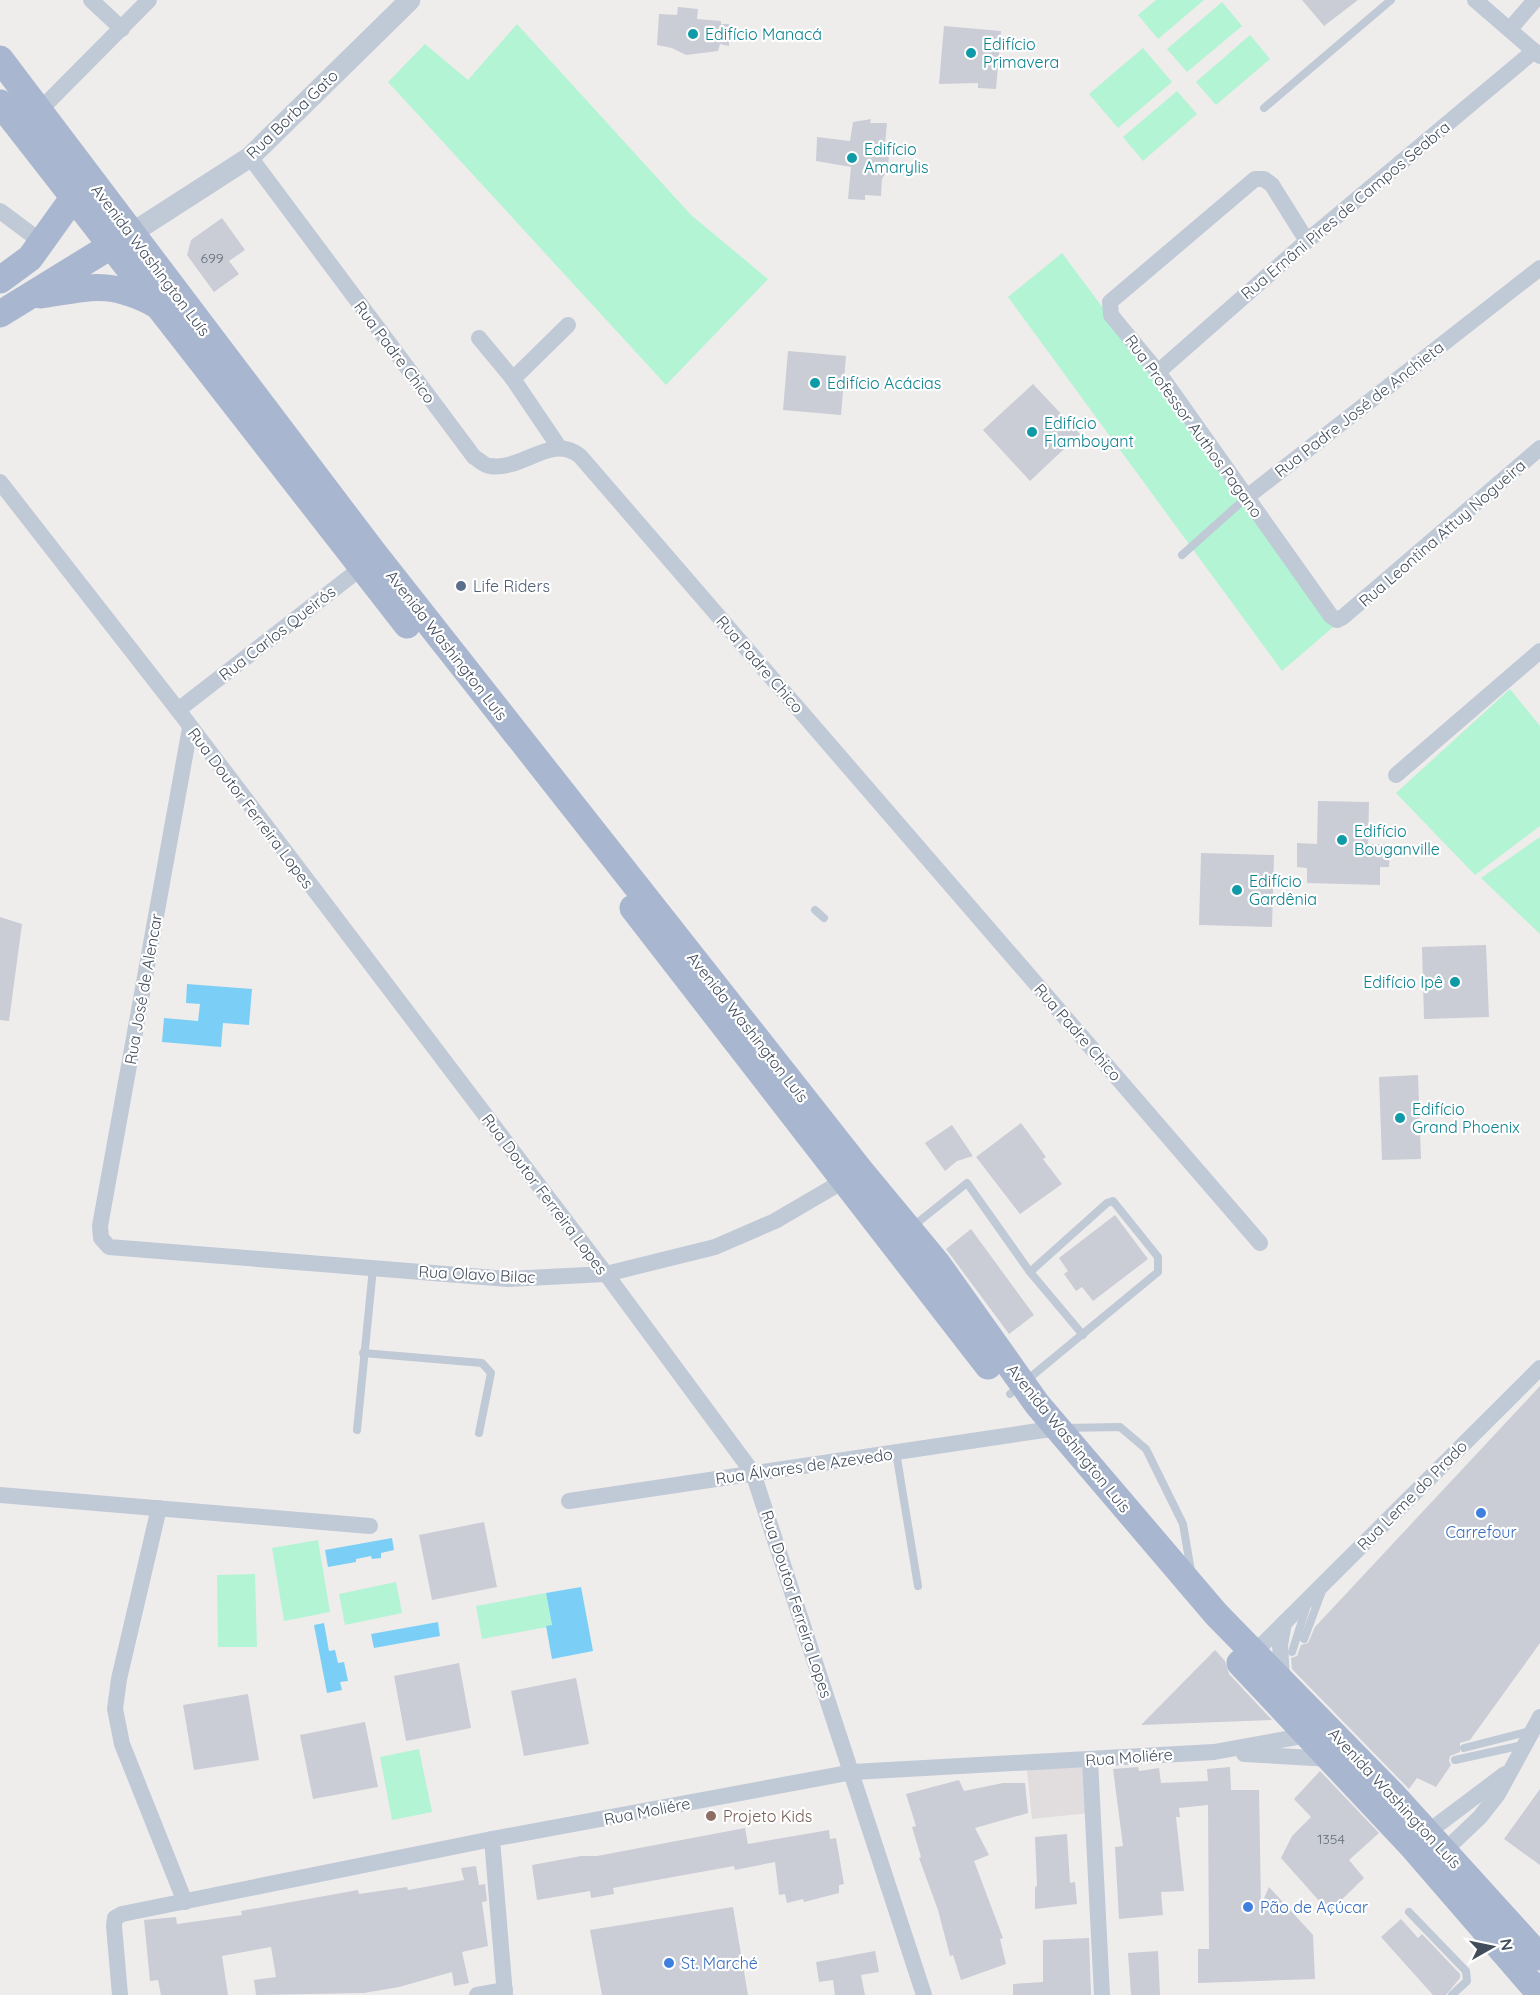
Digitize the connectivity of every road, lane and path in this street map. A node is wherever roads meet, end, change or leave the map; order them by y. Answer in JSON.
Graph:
{"nodes":[{"id":1,"x":91,"y":0,"type":"edge"},
{"id":2,"x":149,"y":0,"type":"edge"},
{"id":3,"x":410,"y":0,"type":"edge"},
{"id":4,"x":1391,"y":0,"type":"edge"},
{"id":5,"x":1475,"y":0,"type":"edge"},
{"id":6,"x":1535,"y":0,"type":"edge"},
{"id":7,"x":122,"y":29,"type":"junction"},
{"id":8,"x":1510,"y":29,"type":"junction"},
{"id":9,"x":1537,"y":54,"type":"edge"},
{"id":10,"x":0,"y":59,"type":"edge"},
{"id":11,"x":0,"y":103,"type":"edge"},
{"id":12,"x":1264,"y":108,"type":"dead end"},
{"id":13,"x":39,"y":111,"type":"junction"},
{"id":14,"x":250,"y":157,"type":"junction"},
{"id":15,"x":74,"y":198,"type":"junction"},
{"id":16,"x":0,"y":211,"type":"edge"},
{"id":17,"x":123,"y":239,"type":"junction"},
{"id":18,"x":1307,"y":241,"type":"junction"},
{"id":19,"x":43,"y":243,"type":"junction"},
{"id":20,"x":1540,"y":268,"type":"edge"},
{"id":21,"x":0,"y":280,"type":"edge"},
{"id":22,"x":28,"y":297,"type":"junction"},
{"id":23,"x":161,"y":307,"type":"junction"},
{"id":24,"x":0,"y":314,"type":"edge"},
{"id":25,"x":568,"y":325,"type":"dead end"},
{"id":26,"x":479,"y":338,"type":"dead end"},
{"id":27,"x":1158,"y":372,"type":"junction"},
{"id":28,"x":513,"y":379,"type":"junction"},
{"id":29,"x":559,"y":447,"type":"junction"},
{"id":30,"x":1540,"y":448,"type":"edge"},
{"id":31,"x":0,"y":482,"type":"edge"},
{"id":32,"x":1246,"y":497,"type":"junction"},
{"id":33,"x":1182,"y":555,"type":"dead end"},
{"id":34,"x":369,"y":562,"type":"junction"},
{"id":35,"x":1343,"y":617,"type":"joint"},
{"id":36,"x":1540,"y":651,"type":"edge"},
{"id":37,"x":178,"y":710,"type":"junction"},
{"id":38,"x":190,"y":728,"type":"junction"},
{"id":39,"x":1396,"y":775,"type":"dead end"},
{"id":40,"x":815,"y":910,"type":"dead end"},
{"id":41,"x":824,"y":918,"type":"dead end"},
{"id":42,"x":853,"y":1175,"type":"junction"},
{"id":43,"x":902,"y":1236,"type":"junction"},
{"id":44,"x":1260,"y":1243,"type":"dead end"},
{"id":45,"x":109,"y":1247,"type":"joint"},
{"id":46,"x":373,"y":1268,"type":"junction"},
{"id":47,"x":1030,"y":1272,"type":"junction"},
{"id":48,"x":606,"y":1274,"type":"junction"},
{"id":49,"x":1083,"y":1335,"type":"junction"},
{"id":50,"x":363,"y":1353,"type":"junction"},
{"id":51,"x":1540,"y":1368,"type":"edge"},
{"id":52,"x":1016,"y":1389,"type":"junction"},
{"id":53,"x":1048,"y":1429,"type":"junction"},
{"id":54,"x":357,"y":1430,"type":"dead end"},
{"id":55,"x":478,"y":1432,"type":"dead end"},
{"id":56,"x":896,"y":1452,"type":"junction"},
{"id":57,"x":753,"y":1473,"type":"junction"},
{"id":58,"x":0,"y":1495,"type":"edge"},
{"id":59,"x":569,"y":1501,"type":"dead end"},
{"id":60,"x":159,"y":1508,"type":"junction"},
{"id":61,"x":370,"y":1526,"type":"dead end"},
{"id":62,"x":1326,"y":1580,"type":"junction"},
{"id":63,"x":918,"y":1586,"type":"dead end"},
{"id":64,"x":1193,"y":1586,"type":"junction"},
{"id":65,"x":1310,"y":1596,"type":"junction"},
{"id":66,"x":1284,"y":1623,"type":"junction"},
{"id":67,"x":1304,"y":1639,"type":"dead end"},
{"id":68,"x":1292,"y":1652,"type":"dead end"},
{"id":69,"x":1248,"y":1659,"type":"junction"},
{"id":70,"x":1281,"y":1679,"type":"junction"},
{"id":71,"x":1540,"y":1717,"type":"edge"},
{"id":72,"x":1309,"y":1735,"type":"junction"},
{"id":73,"x":1526,"y":1738,"type":"junction"},
{"id":74,"x":1464,"y":1748,"type":"dead end"},
{"id":75,"x":1214,"y":1752,"type":"junction"},
{"id":76,"x":1090,"y":1760,"type":"junction"},
{"id":77,"x":1331,"y":1760,"type":"junction"},
{"id":78,"x":1455,"y":1760,"type":"dead end"},
{"id":79,"x":1511,"y":1770,"type":"junction"},
{"id":80,"x":853,"y":1772,"type":"junction"},
{"id":81,"x":492,"y":1839,"type":"junction"},
{"id":82,"x":1434,"y":1849,"type":"junction"},
{"id":83,"x":185,"y":1902,"type":"junction"},
{"id":84,"x":1408,"y":1912,"type":"dead end"},
{"id":85,"x":1540,"y":1957,"type":"edge"},
{"id":86,"x":505,"y":1992,"type":"edge"},
{"id":87,"x":1540,"y":1994,"type":"edge"},
{"id":88,"x":120,"y":1995,"type":"edge"},
{"id":89,"x":477,"y":1995,"type":"edge"},
{"id":90,"x":924,"y":1995,"type":"edge"},
{"id":91,"x":1102,"y":1995,"type":"edge"},
{"id":92,"x":1452,"y":1995,"type":"edge"}],
"edges":[{"from":1,"to":7,"type":"street"},
{"from":2,"to":7,"type":"street"},
{"from":3,"to":14,"type":"street","name":"Rua Borba Gato"},
{"from":4,"to":12,"type":"lane"},
{"from":5,"to":8,"type":"street"},
{"from":6,"to":8,"type":"street"},
{"from":7,"to":13,"type":"street"},
{"from":8,"to":9,"type":"street"},
{"from":9,"to":18,"type":"street","name":"Rua Ernâni Pires de Campos Seabra"},
{"from":10,"to":13,"type":"main road","name":"Avenida Washington Luís"},
{"from":11,"to":15,"type":"main road","name":"Avenida Washington Luís"},
{"from":13,"to":17,"type":"main road","name":"Avenida Washington Luís"},
{"from":14,"to":17,"type":"street","name":"Rua Borba Gato"},
{"from":14,"to":29,"type":"street","name":"Rua Padre Chico"},
{"from":15,"to":17,"type":"main road","name":"Avenida Washington Luís"},
{"from":15,"to":19,"type":"main road"},
{"from":16,"to":19,"type":"street"},
{"from":17,"to":22,"type":"main road"},
{"from":17,"to":23,"type":"main road","name":"Avenida Washington Luís"},
{"from":17,"to":34,"type":"main road","name":"Avenida Washington Luís"},
{"from":18,"to":27,"type":"street","name":"Rua Ernâni Pires de Campos Seabra"},
{"from":18,"to":27,"type":"street","name":"Rua Professor Authos Pagano"},
{"from":19,"to":21,"type":"main road"},
{"from":20,"to":32,"type":"street","name":"Rua Padre José de Anchieta"},
{"from":22,"to":23,"type":"main road"},
{"from":22,"to":24,"type":"main road"},
{"from":23,"to":34,"type":"main road","name":"Avenida Washington Luís"},
{"from":25,"to":28,"type":"street"},
{"from":26,"to":28,"type":"street"},
{"from":27,"to":32,"type":"street","name":"Rua Professor Authos Pagano"},
{"from":28,"to":29,"type":"street"},
{"from":29,"to":44,"type":"street","name":"Rua Padre Chico"},
{"from":30,"to":35,"type":"street","name":"Rua Leontina Attuy Nogueira"},
{"from":31,"to":37,"type":"street","name":"Rua Doutor Ferreira Lopes"},
{"from":32,"to":33,"type":"lane","name":"Rua Padre José de Anchieta"},
{"from":32,"to":35,"type":"street","name":"Rua Professor Authos Pagano"},
{"from":34,"to":37,"type":"street","name":"Rua Carlos Queirós"},
{"from":34,"to":42,"type":"main road","name":"Avenida Washington Luís"},
{"from":36,"to":39,"type":"street"},
{"from":37,"to":38,"type":"street","name":"Rua Doutor Ferreira Lopes"},
{"from":38,"to":45,"type":"street","name":"Rua José de Alencar"},
{"from":38,"to":48,"type":"street","name":"Rua Doutor Ferreira Lopes"},
{"from":40,"to":41,"type":"lane"},
{"from":42,"to":43,"type":"main road","name":"Avenida Washington Luís"},
{"from":42,"to":48,"type":"street","name":"Rua Olavo Bilac"},
{"from":43,"to":47,"type":"lane"},
{"from":43,"to":52,"type":"main road","name":"Avenida Washington Luís"},
{"from":45,"to":46,"type":"street","name":"Rua Olavo Bilac"},
{"from":46,"to":48,"type":"street","name":"Rua Olavo Bilac"},
{"from":46,"to":50,"type":"lane"},
{"from":47,"to":49,"type":"lane"},
{"from":47,"to":49,"type":"lane"},
{"from":48,"to":57,"type":"street","name":"Rua Doutor Ferreira Lopes"},
{"from":49,"to":52,"type":"lane"},
{"from":50,"to":54,"type":"lane"},
{"from":50,"to":55,"type":"lane"},
{"from":51,"to":62,"type":"street","name":"Rua Leme do Prado"},
{"from":52,"to":53,"type":"main road","name":"Avenida Washington Luís"},
{"from":53,"to":56,"type":"street","name":"Rua Álvares de Azevedo"},
{"from":53,"to":64,"type":"main road","name":"Avenida Washington Luís"},
{"from":53,"to":64,"type":"lane"},
{"from":53,"to":69,"type":"main road","name":"Avenida Washington Luís"},
{"from":56,"to":57,"type":"street","name":"Rua Álvares de Azevedo"},
{"from":56,"to":63,"type":"lane"},
{"from":57,"to":59,"type":"street","name":"Rua Álvares de Azevedo"},
{"from":57,"to":80,"type":"street","name":"Rua Doutor Ferreira Lopes"},
{"from":58,"to":60,"type":"street"},
{"from":60,"to":61,"type":"street"},
{"from":60,"to":83,"type":"street"},
{"from":62,"to":65,"type":"street","name":"Rua Leme do Prado"},
{"from":62,"to":67,"type":"lane"},
{"from":64,"to":69,"type":"main road","name":"Avenida Washington Luís"},
{"from":65,"to":66,"type":"street","name":"Rua Leme do Prado"},
{"from":65,"to":68,"type":"lane"},
{"from":66,"to":69,"type":"street","name":"Rua Leme do Prado"},
{"from":66,"to":70,"type":"street"},
{"from":69,"to":70,"type":"main road","name":"Avenida Washington Luís"},
{"from":69,"to":72,"type":"main road","name":"Avenida Washington Luís"},
{"from":70,"to":82,"type":"main road","name":"Avenida Washington Luís"},
{"from":71,"to":73,"type":"street"},
{"from":72,"to":75,"type":"street","name":"Rua Moliére"},
{"from":72,"to":77,"type":"main road","name":"Avenida Washington Luís"},
{"from":73,"to":74,"type":"lane"},
{"from":73,"to":78,"type":"lane"},
{"from":73,"to":79,"type":"street"},
{"from":75,"to":76,"type":"street","name":"Rua Moliére"},
{"from":75,"to":77,"type":"street","name":"Rua Moliére"},
{"from":76,"to":80,"type":"street","name":"Rua Moliére"},
{"from":76,"to":91,"type":"street"},
{"from":77,"to":82,"type":"main road","name":"Avenida Washington Luís"},
{"from":79,"to":82,"type":"street"},
{"from":79,"to":82,"type":"street"},
{"from":80,"to":81,"type":"street","name":"Rua Moliére"},
{"from":80,"to":90,"type":"street","name":"Rua Doutor Ferreira Lopes"},
{"from":81,"to":83,"type":"street","name":"Rua Moliére"},
{"from":81,"to":86,"type":"street"},
{"from":82,"to":85,"type":"main road","name":"Avenida Washington Luís"},
{"from":82,"to":87,"type":"main road","name":"Avenida Washington Luís"},
{"from":83,"to":88,"type":"street","name":"Rua Moliére"},
{"from":84,"to":92,"type":"lane"},
{"from":86,"to":89,"type":"street"}]}
